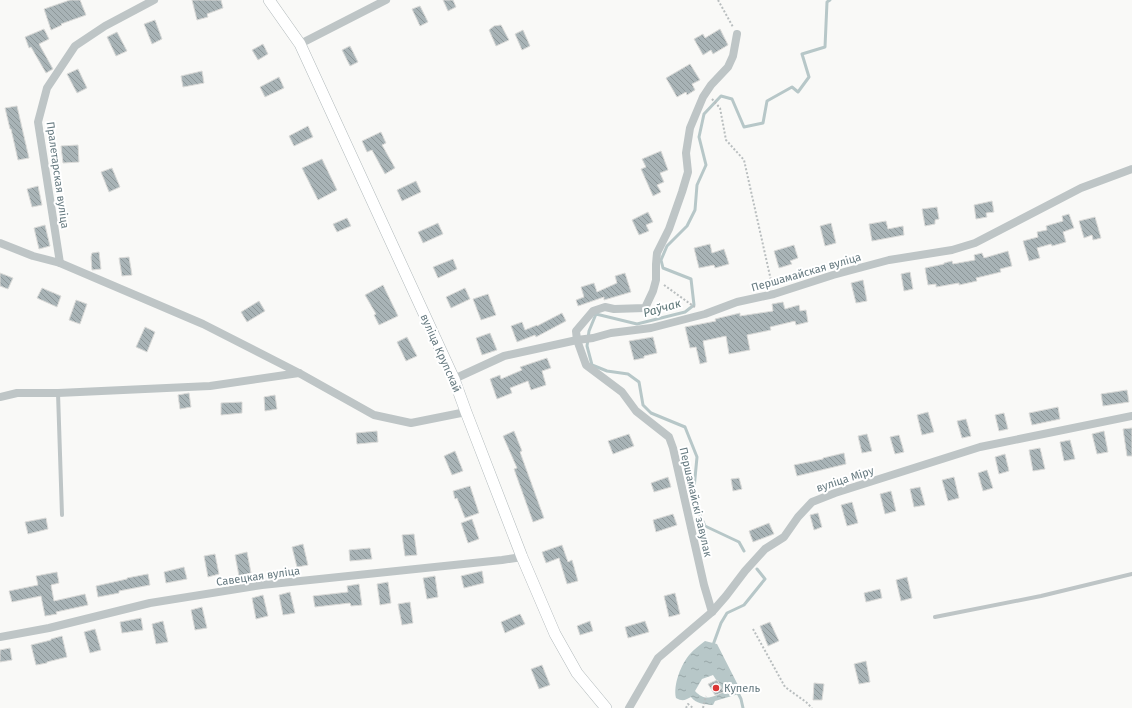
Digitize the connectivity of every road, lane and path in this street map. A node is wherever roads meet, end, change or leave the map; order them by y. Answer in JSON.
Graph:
{"nodes":[{"id":1,"x":154,"y":0,"type":"edge"},
{"id":2,"x":269,"y":0,"type":"edge"},
{"id":3,"x":386,"y":0,"type":"edge"},
{"id":4,"x":718,"y":0,"type":"edge"},
{"id":5,"x":737,"y":34,"type":"joint"},
{"id":6,"x":300,"y":44,"type":"junction"},
{"id":7,"x":710,"y":97,"type":"dead end"},
{"id":8,"x":1132,"y":169,"type":"edge"},
{"id":9,"x":0,"y":243,"type":"edge"},
{"id":10,"x":60,"y":263,"type":"junction"},
{"id":11,"x":656,"y":280,"type":"junction"},
{"id":12,"x":774,"y":294,"type":"junction"},
{"id":13,"x":698,"y":309,"type":"dead end"},
{"id":14,"x":580,"y":339,"type":"junction"},
{"id":15,"x":298,"y":373,"type":"junction"},
{"id":16,"x":454,"y":379,"type":"junction"},
{"id":17,"x":58,"y":393,"type":"junction"},
{"id":18,"x":0,"y":397,"type":"edge"},
{"id":19,"x":466,"y":412,"type":"junction"},
{"id":20,"x":1132,"y":416,"type":"edge"},
{"id":21,"x":62,"y":515,"type":"dead end"},
{"id":22,"x":522,"y":557,"type":"junction"},
{"id":23,"x":1132,"y":574,"type":"edge"},
{"id":24,"x":712,"y":612,"type":"junction"},
{"id":25,"x":935,"y":617,"type":"dead end"},
{"id":26,"x":753,"y":629,"type":"dead end"},
{"id":27,"x":0,"y":637,"type":"edge"},
{"id":28,"x":706,"y":696,"type":"dead end"},
{"id":29,"x":606,"y":708,"type":"edge"},
{"id":30,"x":629,"y":708,"type":"edge"},
{"id":31,"x":686,"y":708,"type":"edge"},
{"id":32,"x":693,"y":708,"type":"edge"},
{"id":33,"x":703,"y":708,"type":"edge"},
{"id":34,"x":812,"y":708,"type":"edge"}],
"edges":[{"from":1,"to":10,"type":"street","name":"Пралетарская вуліца"},
{"from":2,"to":6,"type":"street","name":"вуліца Крупскай"},
{"from":3,"to":6,"type":"street"},
{"from":4,"to":5,"type":"path"},
{"from":5,"to":11,"type":"street"},
{"from":6,"to":16,"type":"street","name":"вуліца Крупскай"},
{"from":7,"to":12,"type":"path"},
{"from":8,"to":12,"type":"street","name":"Першамайская вуліца"},
{"from":9,"to":10,"type":"street"},
{"from":10,"to":15,"type":"street"},
{"from":11,"to":13,"type":"path"},
{"from":11,"to":14,"type":"street"},
{"from":12,"to":14,"type":"street","name":"Першамайская вуліца"},
{"from":14,"to":16,"type":"street","name":"Першамайская вуліца"},
{"from":14,"to":24,"type":"street","name":"Першамайскі завулак"},
{"from":15,"to":17,"type":"street"},
{"from":15,"to":19,"type":"street"},
{"from":16,"to":19,"type":"street","name":"вуліца Крупскай"},
{"from":17,"to":18,"type":"street"},
{"from":17,"to":21,"type":"lane"},
{"from":19,"to":22,"type":"street","name":"вуліца Крупскай"},
{"from":20,"to":24,"type":"street","name":"вуліца Міру"},
{"from":22,"to":27,"type":"street","name":"Савецкая вуліца"},
{"from":22,"to":29,"type":"street","name":"вуліца Крупскай"},
{"from":23,"to":25,"type":"lane"},
{"from":24,"to":30,"type":"street","name":"вуліца Міру"},
{"from":26,"to":34,"type":"path"},
{"from":28,"to":33,"type":"path"},
{"from":31,"to":32,"type":"path"}]}
